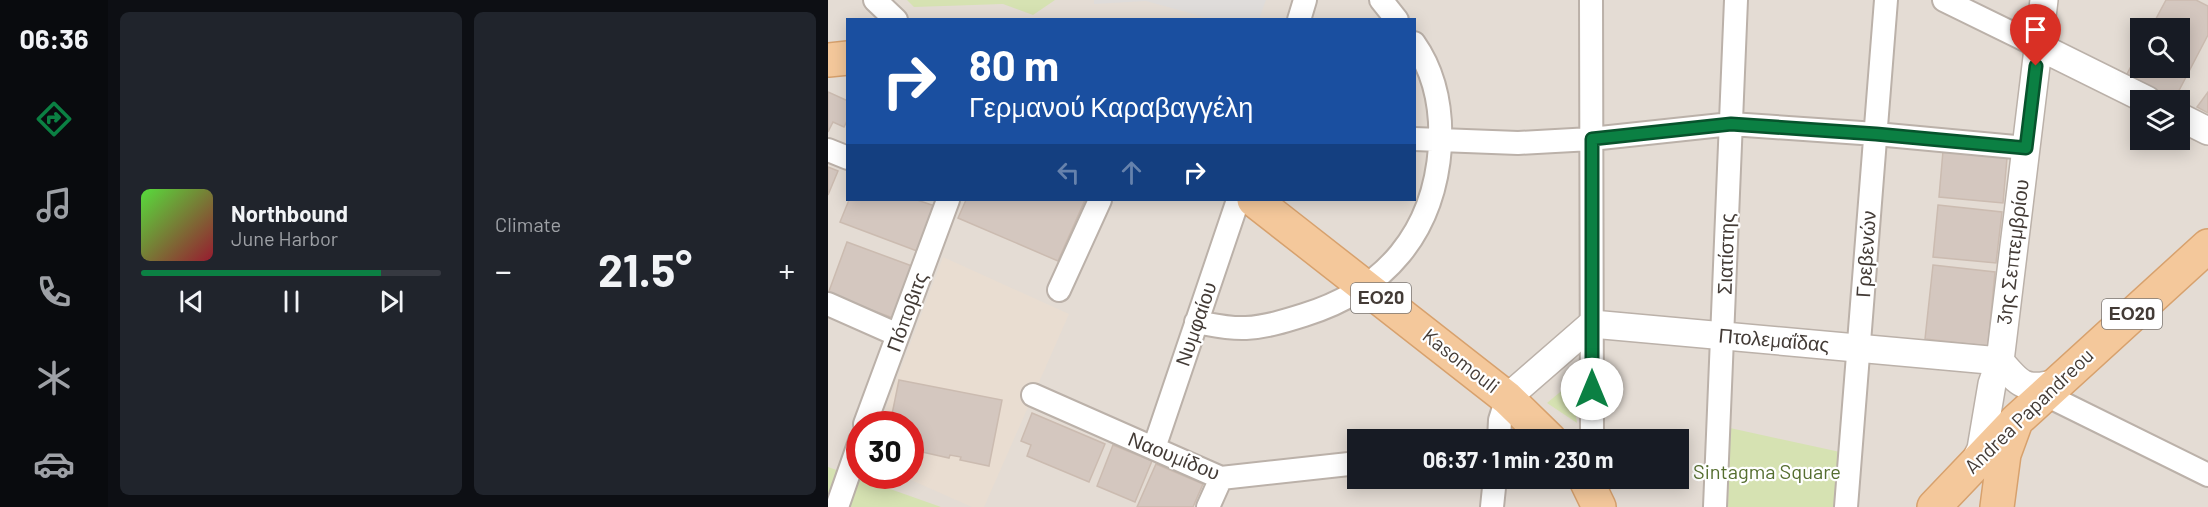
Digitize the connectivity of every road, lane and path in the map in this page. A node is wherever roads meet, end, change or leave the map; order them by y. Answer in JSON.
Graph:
{"nodes":[{"id":1,"x":875,"y":0,"type":"edge"},
{"id":2,"x":1305,"y":0,"type":"edge"},
{"id":3,"x":1381,"y":0,"type":"edge"},
{"id":4,"x":1592,"y":0,"type":"edge"},
{"id":5,"x":1736,"y":0,"type":"edge"},
{"id":6,"x":1886,"y":0,"type":"edge"},
{"id":7,"x":1944,"y":0,"type":"edge"},
{"id":8,"x":2044,"y":0,"type":"edge"},
{"id":9,"x":894,"y":18,"type":"edge"},
{"id":10,"x":1300,"y":18,"type":"edge"},
{"id":11,"x":1395,"y":18,"type":"edge"},
{"id":12,"x":2038,"y":46,"type":"junction"},
{"id":13,"x":1416,"y":47,"type":"edge"},
{"id":14,"x":846,"y":58,"type":"edge"},
{"id":15,"x":828,"y":60,"type":"edge"},
{"id":16,"x":2130,"y":92,"type":"edge"},
{"id":17,"x":2190,"y":122,"type":"edge"},
{"id":18,"x":1731,"y":124,"type":"junction"},
{"id":19,"x":2208,"y":131,"type":"edge"},
{"id":20,"x":1876,"y":134,"type":"junction"},
{"id":21,"x":1592,"y":139,"type":"junction"},
{"id":22,"x":1416,"y":140,"type":"edge"},
{"id":23,"x":1440,"y":142,"type":"junction"},
{"id":24,"x":2026,"y":148,"type":"junction"},
{"id":25,"x":828,"y":150,"type":"edge"},
{"id":26,"x":846,"y":157,"type":"edge"},
{"id":27,"x":948,"y":201,"type":"edge"},
{"id":28,"x":1100,"y":201,"type":"edge"},
{"id":29,"x":1238,"y":201,"type":"edge"},
{"id":30,"x":1255,"y":201,"type":"edge"},
{"id":31,"x":2208,"y":246,"type":"edge"},
{"id":32,"x":1367,"y":287,"type":"junction"},
{"id":33,"x":1059,"y":290,"type":"dead end"},
{"id":34,"x":828,"y":304,"type":"edge"},
{"id":35,"x":1196,"y":322,"type":"junction"},
{"id":36,"x":1592,"y":324,"type":"junction"},
{"id":37,"x":898,"y":335,"type":"junction"},
{"id":38,"x":1722,"y":336,"type":"junction"},
{"id":39,"x":1859,"y":348,"type":"junction"},
{"id":40,"x":2000,"y":361,"type":"junction"},
{"id":41,"x":2051,"y":388,"type":"junction"},
{"id":42,"x":1033,"y":395,"type":"dead end"},
{"id":43,"x":1507,"y":398,"type":"junction"},
{"id":44,"x":871,"y":411,"type":"edge"},
{"id":45,"x":1500,"y":429,"type":"edge"},
{"id":46,"x":1539,"y":429,"type":"edge"},
{"id":47,"x":1592,"y":429,"type":"edge"},
{"id":48,"x":1996,"y":441,"type":"junction"},
{"id":49,"x":1154,"y":448,"type":"junction"},
{"id":50,"x":1347,"y":464,"type":"edge"},
{"id":51,"x":2208,"y":475,"type":"edge"},
{"id":52,"x":1221,"y":478,"type":"junction"},
{"id":53,"x":846,"y":481,"type":"edge"},
{"id":54,"x":1494,"y":489,"type":"edge"},
{"id":55,"x":1942,"y":497,"type":"edge"},
{"id":56,"x":1989,"y":503,"type":"edge"},
{"id":57,"x":837,"y":507,"type":"edge"},
{"id":58,"x":1208,"y":507,"type":"edge"},
{"id":59,"x":1492,"y":507,"type":"edge"},
{"id":60,"x":1714,"y":507,"type":"edge"},
{"id":61,"x":1846,"y":507,"type":"edge"}],
"edges":[{"from":1,"to":9,"type":"street"},
{"from":2,"to":10,"type":"street"},
{"from":3,"to":11,"type":"street"},
{"from":4,"to":21,"type":"street"},
{"from":5,"to":18,"type":"street","name":"Σιατίστης"},
{"from":6,"to":20,"type":"street","name":"Γρεβενών"},
{"from":7,"to":12,"type":"street"},
{"from":8,"to":12,"type":"street","name":"3ης Σεπτεμβρίου"},
{"from":12,"to":16,"type":"street"},
{"from":12,"to":24,"type":"street","name":"3ης Σεπτεμβρίου"},
{"from":13,"to":23,"type":"street"},
{"from":14,"to":15,"type":"main road"},
{"from":17,"to":19,"type":"street"},
{"from":18,"to":20,"type":"street"},
{"from":18,"to":21,"type":"street"},
{"from":18,"to":38,"type":"street","name":"Σιατίστης"},
{"from":20,"to":24,"type":"street"},
{"from":20,"to":39,"type":"street","name":"Γρεβενών"},
{"from":21,"to":23,"type":"street"},
{"from":21,"to":36,"type":"street"},
{"from":22,"to":23,"type":"street"},
{"from":23,"to":32,"type":"street"},
{"from":24,"to":40,"type":"street","name":"3ης Σεπτεμβρίου"},
{"from":25,"to":26,"type":"street"},
{"from":27,"to":37,"type":"street","name":"Πόποβιτς"},
{"from":28,"to":33,"type":"street"},
{"from":29,"to":35,"type":"street","name":"Νυμφαίου"},
{"from":30,"to":32,"type":"main road","name":"Kasomouli","number":"ΕΟ20"},
{"from":31,"to":41,"type":"main road","name":"Andrea Papandreou","number":"ΕΟ20"},
{"from":32,"to":35,"type":"street"},
{"from":32,"to":43,"type":"main road","name":"Kasomouli","number":"ΕΟ20"},
{"from":34,"to":37,"type":"street"},
{"from":35,"to":49,"type":"street","name":"Νυμφαίου"},
{"from":36,"to":38,"type":"street","name":"Πτολεμαΐδας"},
{"from":36,"to":43,"type":"street"},
{"from":36,"to":47,"type":"street"},
{"from":37,"to":44,"type":"street","name":"Πόποβιτς"},
{"from":38,"to":39,"type":"street","name":"Πτολεμαΐδας"},
{"from":38,"to":60,"type":"street","name":"Σιατίστης"},
{"from":39,"to":40,"type":"street","name":"Πτολεμαΐδας"},
{"from":39,"to":61,"type":"street","name":"Γρεβενών"},
{"from":40,"to":41,"type":"street"},
{"from":40,"to":48,"type":"street","name":"3ης Σεπτεμβρίου"},
{"from":41,"to":48,"type":"main road","name":"Andrea Papandreou","number":"ΕΟ20"},
{"from":41,"to":51,"type":"street"},
{"from":42,"to":49,"type":"street","name":"Ναουμίδου"},
{"from":43,"to":45,"type":"street"},
{"from":43,"to":46,"type":"main road","name":"Kasomouli","number":"ΕΟ20"},
{"from":48,"to":55,"type":"main road","name":"Andrea Papandreou","number":"ΕΟ20"},
{"from":48,"to":56,"type":"main road","number":"ΕΟ20"},
{"from":49,"to":52,"type":"street","name":"Ναουμίδου"},
{"from":50,"to":52,"type":"street","name":"Ναουμίδου"},
{"from":52,"to":58,"type":"street"},
{"from":53,"to":57,"type":"street"},
{"from":54,"to":59,"type":"street"},
{"from":55,"to":56,"type":"main road","number":"ΕΟ20"}]}
